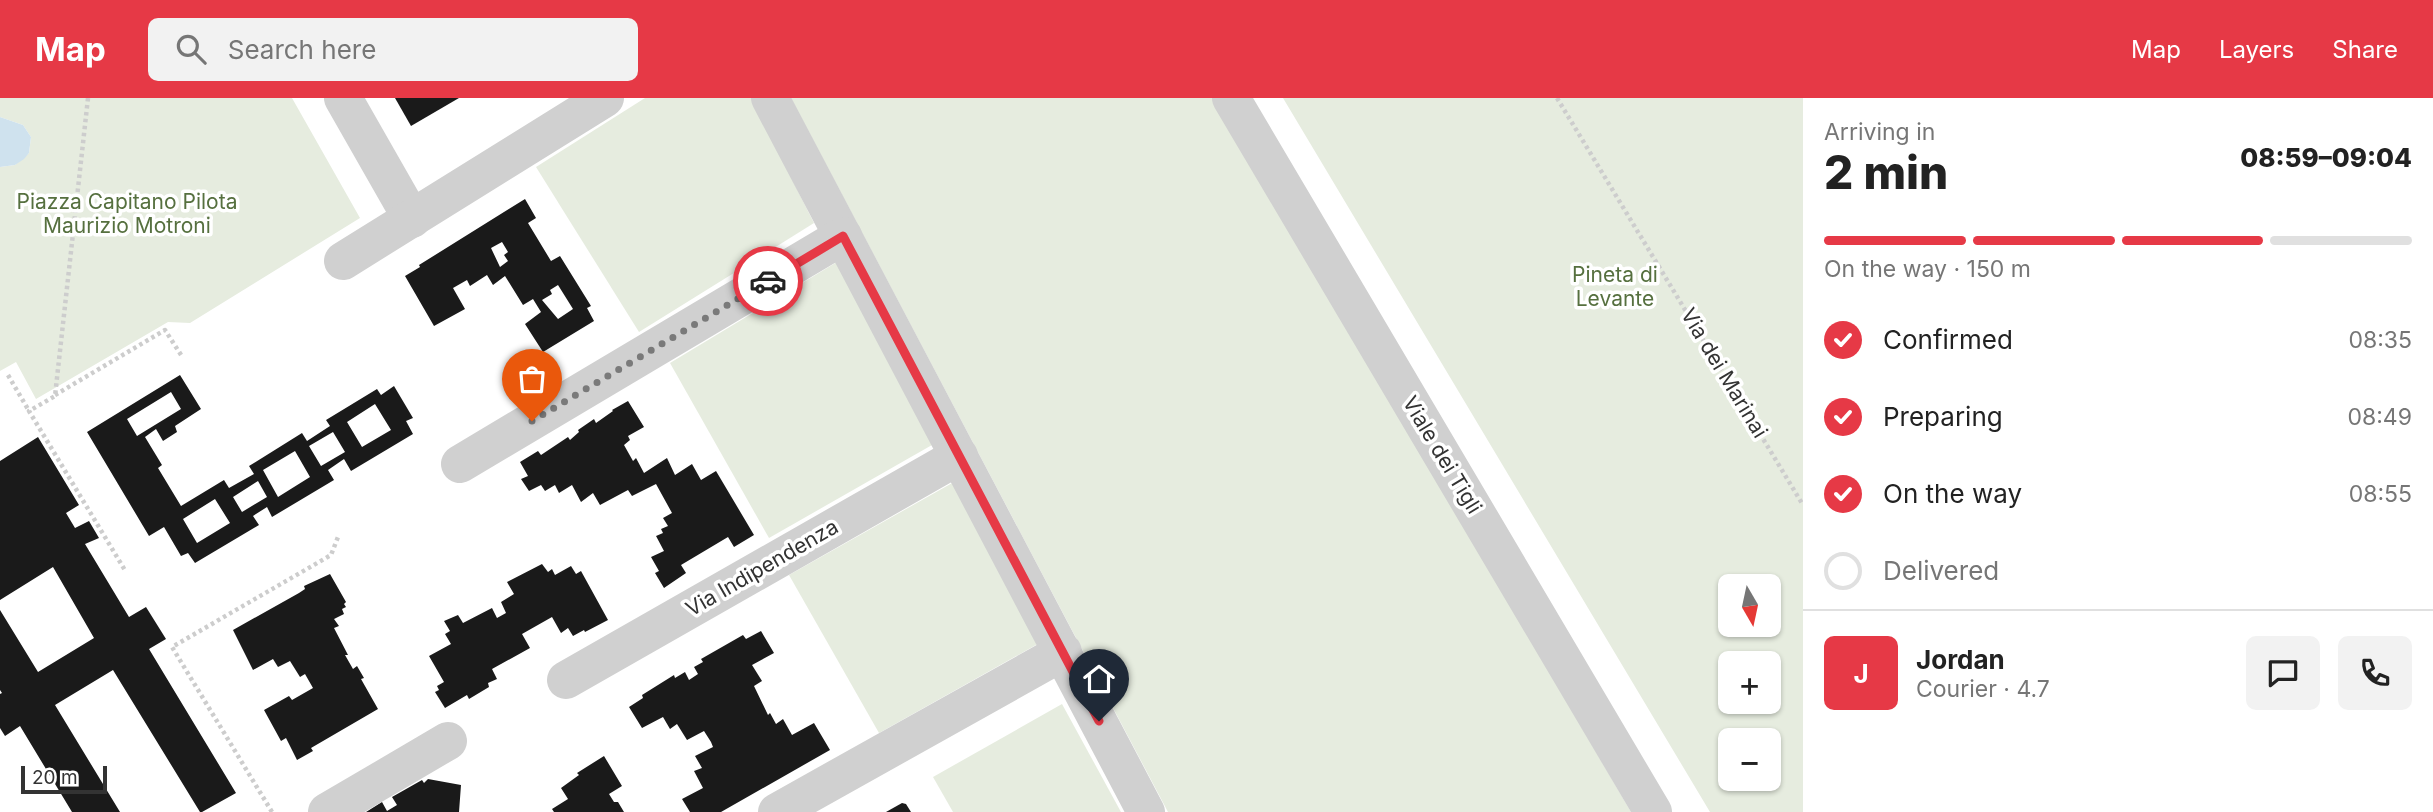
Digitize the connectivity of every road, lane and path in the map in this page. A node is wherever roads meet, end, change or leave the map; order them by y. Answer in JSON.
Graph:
{"nodes":[{"id":1,"x":88,"y":98,"type":"edge"},
{"id":2,"x":343,"y":98,"type":"edge"},
{"id":3,"x":605,"y":98,"type":"edge"},
{"id":4,"x":770,"y":98,"type":"edge"},
{"id":5,"x":1231,"y":98,"type":"edge"},
{"id":6,"x":1557,"y":98,"type":"edge"},
{"id":7,"x":412,"y":219,"type":"junction"},
{"id":8,"x":843,"y":236,"type":"junction"},
{"id":9,"x":344,"y":261,"type":"dead end"},
{"id":10,"x":183,"y":358,"type":"dead end"},
{"id":11,"x":8,"y":376,"type":"dead end"},
{"id":12,"x":55,"y":396,"type":"junction"},
{"id":13,"x":29,"y":411,"type":"junction"},
{"id":14,"x":959,"y":456,"type":"junction"},
{"id":15,"x":460,"y":464,"type":"dead end"},
{"id":16,"x":1803,"y":505,"type":"edge"},
{"id":17,"x":338,"y":537,"type":"dead end"},
{"id":18,"x":126,"y":572,"type":"dead end"},
{"id":19,"x":1063,"y":652,"type":"junction"},
{"id":20,"x":566,"y":680,"type":"dead end"},
{"id":21,"x":448,"y":741,"type":"dead end"},
{"id":22,"x":272,"y":812,"type":"edge"},
{"id":23,"x":327,"y":812,"type":"edge"},
{"id":24,"x":777,"y":812,"type":"edge"},
{"id":25,"x":1146,"y":812,"type":"edge"},
{"id":26,"x":1653,"y":812,"type":"edge"}],
"edges":[{"from":1,"to":12,"type":"path"},
{"from":2,"to":7,"type":"street"},
{"from":3,"to":7,"type":"street"},
{"from":4,"to":8,"type":"street"},
{"from":5,"to":26,"type":"street","name":"Viale dei Tigli"},
{"from":6,"to":16,"type":"path","name":"Via dei Marinai"},
{"from":7,"to":9,"type":"street"},
{"from":8,"to":14,"type":"street"},
{"from":8,"to":15,"type":"street"},
{"from":10,"to":12,"type":"path"},
{"from":11,"to":13,"type":"path"},
{"from":12,"to":13,"type":"path"},
{"from":13,"to":18,"type":"path"},
{"from":14,"to":19,"type":"street"},
{"from":14,"to":20,"type":"street","name":"Via Indipendenza"},
{"from":17,"to":22,"type":"path"},
{"from":19,"to":24,"type":"street"},
{"from":19,"to":25,"type":"street"},
{"from":21,"to":23,"type":"street"}]}
